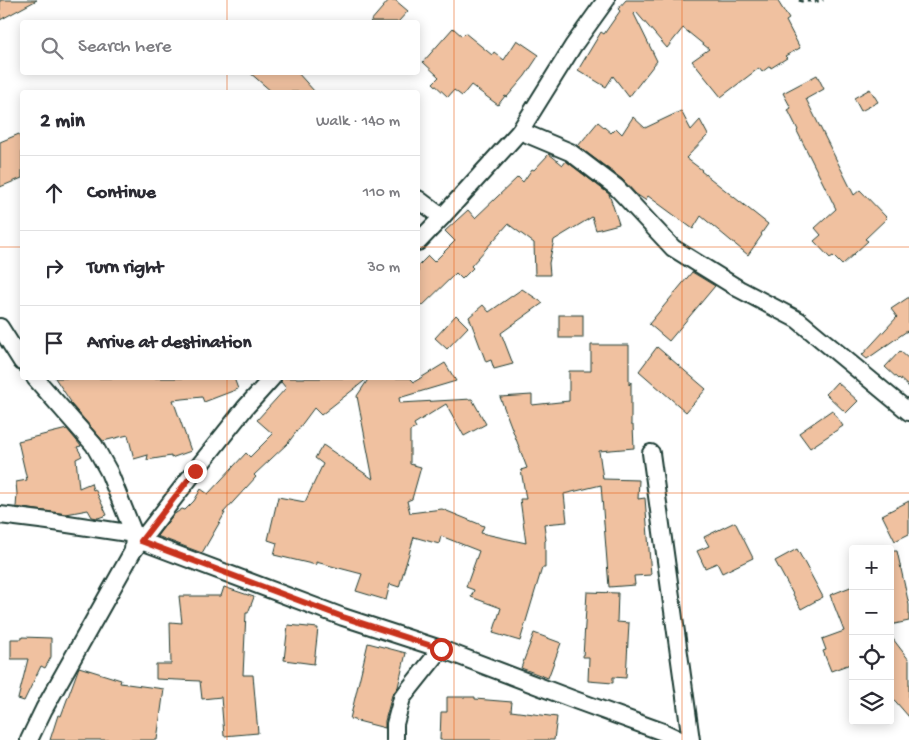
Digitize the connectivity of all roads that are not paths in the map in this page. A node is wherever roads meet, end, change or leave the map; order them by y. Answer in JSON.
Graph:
{"nodes":[{"id":1,"x":606,"y":0,"type":"edge"},
{"id":2,"x":520,"y":131,"type":"junction"},
{"id":3,"x":420,"y":200,"type":"edge"},
{"id":4,"x":442,"y":217,"type":"junction"},
{"id":5,"x":420,"y":240,"type":"edge"},
{"id":6,"x":0,"y":328,"type":"edge"},
{"id":7,"x":20,"y":359,"type":"edge"},
{"id":8,"x":37,"y":380,"type":"edge"},
{"id":9,"x":270,"y":380,"type":"edge"},
{"id":10,"x":909,"y":412,"type":"edge"},
{"id":11,"x":652,"y":453,"type":"dead end"},
{"id":12,"x":0,"y":515,"type":"edge"},
{"id":13,"x":136,"y":542,"type":"junction"},
{"id":14,"x":441,"y":649,"type":"junction"},
{"id":15,"x":29,"y":740,"type":"edge"},
{"id":16,"x":395,"y":740,"type":"edge"},
{"id":17,"x":680,"y":740,"type":"edge"},
{"id":18,"x":691,"y":740,"type":"edge"}],
"edges":[{"from":1,"to":2,"type":"street"},
{"from":2,"to":4,"type":"street"},
{"from":2,"to":10,"type":"street"},
{"from":3,"to":4,"type":"street"},
{"from":4,"to":5,"type":"street"},
{"from":6,"to":7,"type":"street"},
{"from":8,"to":13,"type":"street"},
{"from":9,"to":13,"type":"street"},
{"from":11,"to":18,"type":"street"},
{"from":12,"to":13,"type":"street"},
{"from":13,"to":14,"type":"street"},
{"from":13,"to":15,"type":"street"},
{"from":14,"to":16,"type":"street"},
{"from":14,"to":17,"type":"street"}]}
